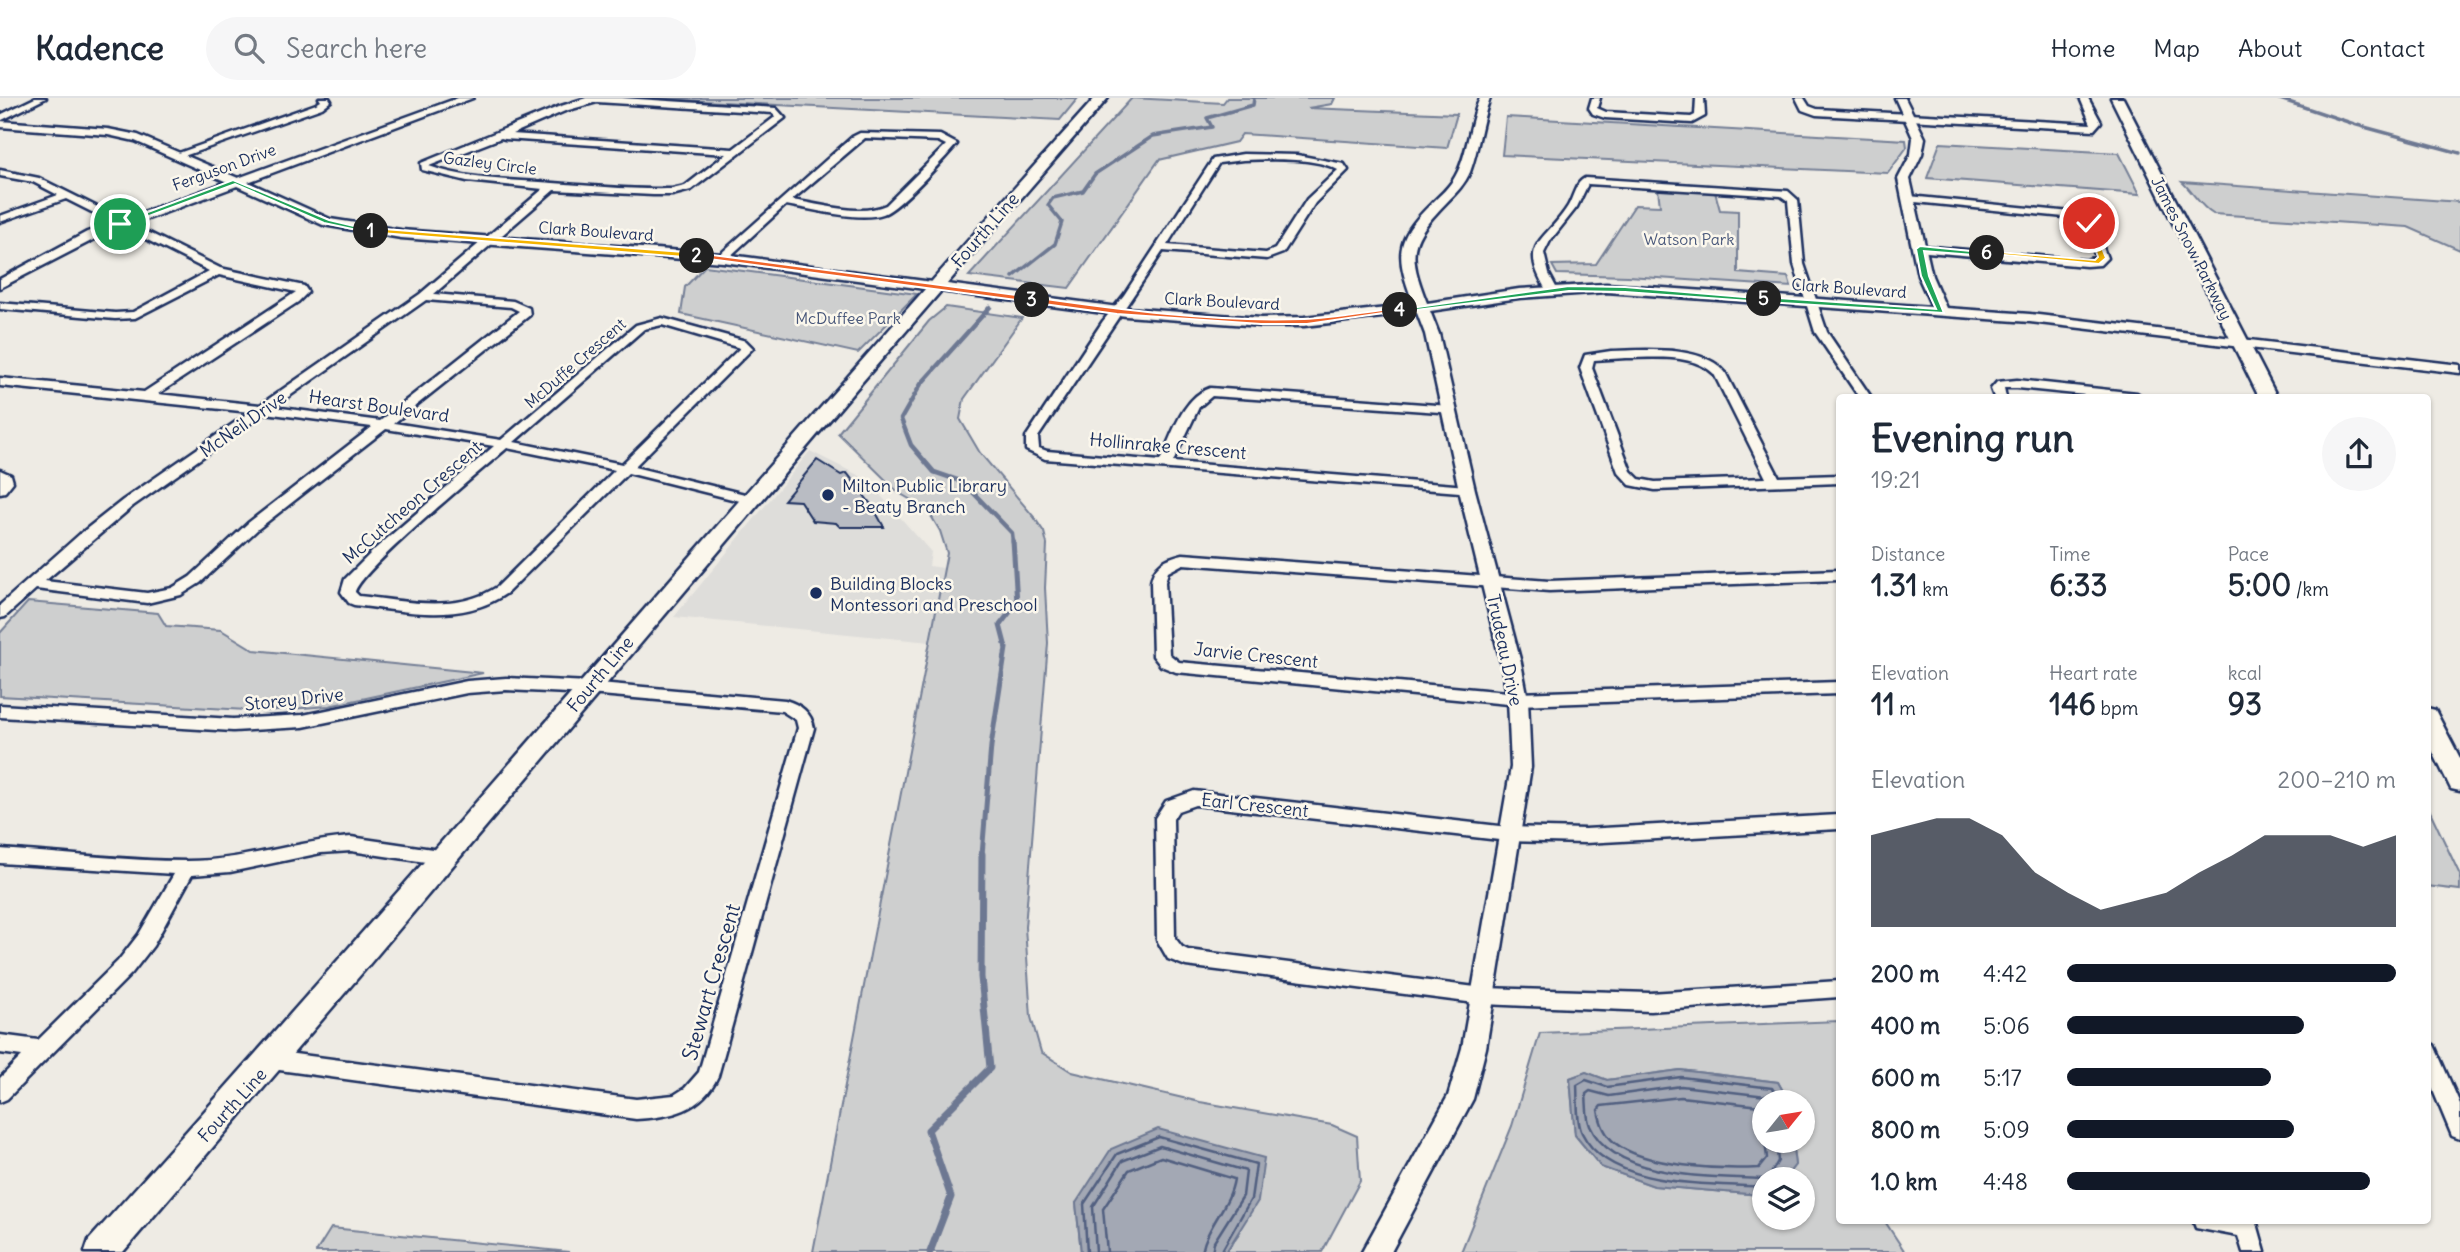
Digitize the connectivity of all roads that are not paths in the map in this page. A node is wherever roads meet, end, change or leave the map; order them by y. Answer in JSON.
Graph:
{"nodes":[{"id":1,"x":42,"y":98,"type":"edge"},
{"id":2,"x":323,"y":98,"type":"edge"},
{"id":3,"x":468,"y":98,"type":"edge"},
{"id":4,"x":1101,"y":98,"type":"edge"},
{"id":5,"x":1485,"y":98,"type":"edge"},
{"id":6,"x":1596,"y":98,"type":"edge"},
{"id":7,"x":1700,"y":98,"type":"edge"},
{"id":8,"x":1800,"y":98,"type":"edge"},
{"id":9,"x":1900,"y":98,"type":"edge"},
{"id":10,"x":2084,"y":98,"type":"edge"},
{"id":11,"x":2117,"y":98,"type":"edge"},
{"id":12,"x":1909,"y":117,"type":"junction"},
{"id":13,"x":0,"y":118,"type":"edge"},
{"id":14,"x":0,"y":124,"type":"edge"},
{"id":15,"x":499,"y":136,"type":"junction"},
{"id":16,"x":734,"y":152,"type":"junction"},
{"id":17,"x":178,"y":155,"type":"junction"},
{"id":18,"x":0,"y":173,"type":"edge"},
{"id":19,"x":236,"y":181,"type":"junction"},
{"id":20,"x":553,"y":186,"type":"junction"},
{"id":21,"x":64,"y":196,"type":"junction"},
{"id":22,"x":1909,"y":199,"type":"junction"},
{"id":23,"x":784,"y":202,"type":"junction"},
{"id":24,"x":0,"y":219,"type":"edge"},
{"id":25,"x":120,"y":224,"type":"junction"},
{"id":26,"x":492,"y":240,"type":"junction"},
{"id":27,"x":1160,"y":248,"type":"junction"},
{"id":28,"x":1920,"y":249,"type":"junction"},
{"id":29,"x":722,"y":258,"type":"junction"},
{"id":30,"x":216,"y":271,"type":"junction"},
{"id":31,"x":0,"y":284,"type":"edge"},
{"id":32,"x":935,"y":287,"type":"junction"},
{"id":33,"x":1551,"y":289,"type":"junction"},
{"id":34,"x":424,"y":296,"type":"junction"},
{"id":35,"x":1811,"y":302,"type":"junction"},
{"id":36,"x":0,"y":306,"type":"edge"},
{"id":37,"x":1421,"y":308,"type":"junction"},
{"id":38,"x":1117,"y":311,"type":"junction"},
{"id":39,"x":1941,"y":312,"type":"junction"},
{"id":40,"x":2240,"y":343,"type":"junction"},
{"id":41,"x":2460,"y":369,"type":"edge"},
{"id":42,"x":0,"y":382,"type":"edge"},
{"id":43,"x":1864,"y":394,"type":"edge"},
{"id":44,"x":1999,"y":394,"type":"edge"},
{"id":45,"x":2109,"y":394,"type":"edge"},
{"id":46,"x":2266,"y":394,"type":"edge"},
{"id":47,"x":147,"y":396,"type":"junction"},
{"id":48,"x":266,"y":409,"type":"junction"},
{"id":49,"x":1450,"y":410,"type":"junction"},
{"id":50,"x":383,"y":425,"type":"junction"},
{"id":51,"x":507,"y":444,"type":"junction"},
{"id":52,"x":1165,"y":465,"type":"junction"},
{"id":53,"x":625,"y":468,"type":"junction"},
{"id":54,"x":0,"y":474,"type":"edge"},
{"id":55,"x":1836,"y":479,"type":"edge"},
{"id":56,"x":1774,"y":481,"type":"junction"},
{"id":57,"x":0,"y":489,"type":"edge"},
{"id":58,"x":1466,"y":490,"type":"junction"},
{"id":59,"x":748,"y":499,"type":"junction"},
{"id":60,"x":1836,"y":575,"type":"edge"},
{"id":61,"x":1490,"y":583,"type":"junction"},
{"id":62,"x":32,"y":584,"type":"junction"},
{"id":63,"x":0,"y":613,"type":"edge"},
{"id":64,"x":589,"y":688,"type":"junction"},
{"id":65,"x":1836,"y":688,"type":"edge"},
{"id":66,"x":1518,"y":699,"type":"junction"},
{"id":67,"x":0,"y":711,"type":"edge"},
{"id":68,"x":2431,"y":724,"type":"edge"},
{"id":69,"x":2460,"y":782,"type":"edge"},
{"id":70,"x":1836,"y":822,"type":"edge"},
{"id":71,"x":1508,"y":834,"type":"junction"},
{"id":72,"x":0,"y":856,"type":"edge"},
{"id":73,"x":446,"y":858,"type":"junction"},
{"id":74,"x":187,"y":868,"type":"junction"},
{"id":75,"x":1836,"y":989,"type":"edge"},
{"id":76,"x":1483,"y":996,"type":"junction"},
{"id":77,"x":0,"y":1044,"type":"edge"},
{"id":78,"x":43,"y":1050,"type":"junction"},
{"id":79,"x":272,"y":1060,"type":"junction"},
{"id":80,"x":2431,"y":1060,"type":"edge"},
{"id":81,"x":0,"y":1092,"type":"edge"},
{"id":82,"x":2460,"y":1129,"type":"edge"},
{"id":83,"x":2246,"y":1224,"type":"edge"},
{"id":84,"x":101,"y":1252,"type":"edge"},
{"id":85,"x":1376,"y":1252,"type":"edge"},
{"id":86,"x":2254,"y":1252,"type":"edge"}],
"edges":[{"from":1,"to":13,"type":"street"},
{"from":2,"to":17,"type":"street"},
{"from":3,"to":19,"type":"street","name":"Ferguson Drive"},
{"from":4,"to":32,"type":"main road","name":"Fourth Line"},
{"from":5,"to":37,"type":"street","name":"Trudeau Drive"},
{"from":6,"to":7,"type":"street"},
{"from":8,"to":12,"type":"street"},
{"from":9,"to":12,"type":"street"},
{"from":10,"to":12,"type":"street"},
{"from":11,"to":40,"type":"main road","name":"James Snow Parkway"},
{"from":12,"to":22,"type":"street"},
{"from":14,"to":17,"type":"street","name":"Clark Boulevard"},
{"from":15,"to":16,"type":"street"},
{"from":15,"to":16,"type":"street","name":"Gazley Circle"},
{"from":15,"to":20,"type":"street","name":"Gazley Circle"},
{"from":16,"to":20,"type":"street","name":"Gazley Circle"},
{"from":17,"to":19,"type":"street","name":"Clark Boulevard"},
{"from":18,"to":21,"type":"street"},
{"from":19,"to":25,"type":"street","name":"Ferguson Drive"},
{"from":19,"to":26,"type":"street","name":"Clark Boulevard"},
{"from":20,"to":26,"type":"street","name":"Gazley Circle"},
{"from":21,"to":24,"type":"street"},
{"from":21,"to":25,"type":"street"},
{"from":22,"to":28,"type":"street"},
{"from":22,"to":28,"type":"street"},
{"from":23,"to":23,"type":"street"},
{"from":23,"to":29,"type":"street"},
{"from":25,"to":30,"type":"street"},
{"from":25,"to":31,"type":"street","name":"Ferguson Drive"},
{"from":26,"to":29,"type":"street","name":"Clark Boulevard"},
{"from":26,"to":34,"type":"street","name":"McNeil Drive"},
{"from":27,"to":27,"type":"street"},
{"from":27,"to":38,"type":"street"},
{"from":28,"to":39,"type":"street"},
{"from":29,"to":32,"type":"street","name":"Clark Boulevard"},
{"from":30,"to":36,"type":"street"},
{"from":30,"to":47,"type":"street"},
{"from":32,"to":38,"type":"street","name":"Clark Boulevard"},
{"from":32,"to":59,"type":"main road","name":"Fourth Line"},
{"from":33,"to":35,"type":"street","name":"Clark Boulevard"},
{"from":33,"to":35,"type":"street"},
{"from":33,"to":37,"type":"street","name":"Clark Boulevard"},
{"from":34,"to":48,"type":"street","name":"McNeil Drive"},
{"from":34,"to":50,"type":"street"},
{"from":35,"to":39,"type":"street","name":"Clark Boulevard"},
{"from":35,"to":43,"type":"street"},
{"from":37,"to":38,"type":"street","name":"Clark Boulevard"},
{"from":37,"to":49,"type":"street","name":"Trudeau Drive"},
{"from":38,"to":52,"type":"street","name":"Hollinrake Crescent"},
{"from":39,"to":40,"type":"street","name":"Clark Boulevard"},
{"from":40,"to":41,"type":"street","name":"Clark Boulevard"},
{"from":40,"to":46,"type":"main road","name":"James Snow Parkway"},
{"from":42,"to":47,"type":"street","name":"Hearst Boulevard"},
{"from":44,"to":45,"type":"street"},
{"from":47,"to":48,"type":"street","name":"Hearst Boulevard"},
{"from":48,"to":50,"type":"street","name":"Hearst Boulevard"},
{"from":48,"to":62,"type":"street","name":"McNeil Drive"},
{"from":49,"to":52,"type":"street"},
{"from":49,"to":58,"type":"street","name":"Trudeau Drive"},
{"from":50,"to":51,"type":"street","name":"Hearst Boulevard"},
{"from":50,"to":62,"type":"street"},
{"from":51,"to":53,"type":"street","name":"Hearst Boulevard"},
{"from":51,"to":53,"type":"street","name":"McDuffe Crescent"},
{"from":51,"to":53,"type":"street","name":"McCutcheon Crescent"},
{"from":52,"to":58,"type":"street","name":"Hollinrake Crescent"},
{"from":53,"to":59,"type":"street","name":"Hearst Boulevard"},
{"from":54,"to":57,"type":"street"},
{"from":55,"to":56,"type":"street"},
{"from":56,"to":56,"type":"street"},
{"from":58,"to":61,"type":"street","name":"Trudeau Drive"},
{"from":59,"to":64,"type":"main road","name":"Fourth Line"},
{"from":60,"to":61,"type":"street"},
{"from":61,"to":66,"type":"street","name":"Trudeau Drive"},
{"from":61,"to":66,"type":"street","name":"Jarvie Crescent"},
{"from":62,"to":63,"type":"street","name":"McNeil Drive"},
{"from":64,"to":67,"type":"street","name":"Storey Drive"},
{"from":64,"to":73,"type":"main road","name":"Fourth Line"},
{"from":64,"to":79,"type":"street","name":"Stewart Crescent"},
{"from":65,"to":66,"type":"street"},
{"from":66,"to":71,"type":"street","name":"Trudeau Drive"},
{"from":68,"to":69,"type":"main road"},
{"from":70,"to":71,"type":"street"},
{"from":71,"to":76,"type":"street","name":"Trudeau Drive"},
{"from":71,"to":76,"type":"street","name":"Earl Crescent"},
{"from":72,"to":74,"type":"street"},
{"from":73,"to":74,"type":"street"},
{"from":73,"to":79,"type":"main road","name":"Fourth Line"},
{"from":74,"to":78,"type":"street"},
{"from":75,"to":76,"type":"street"},
{"from":76,"to":85,"type":"street","name":"Trudeau Drive"},
{"from":77,"to":78,"type":"street"},
{"from":78,"to":81,"type":"street"},
{"from":79,"to":84,"type":"main road","name":"Fourth Line"},
{"from":80,"to":82,"type":"street"},
{"from":83,"to":86,"type":"street"}]}
